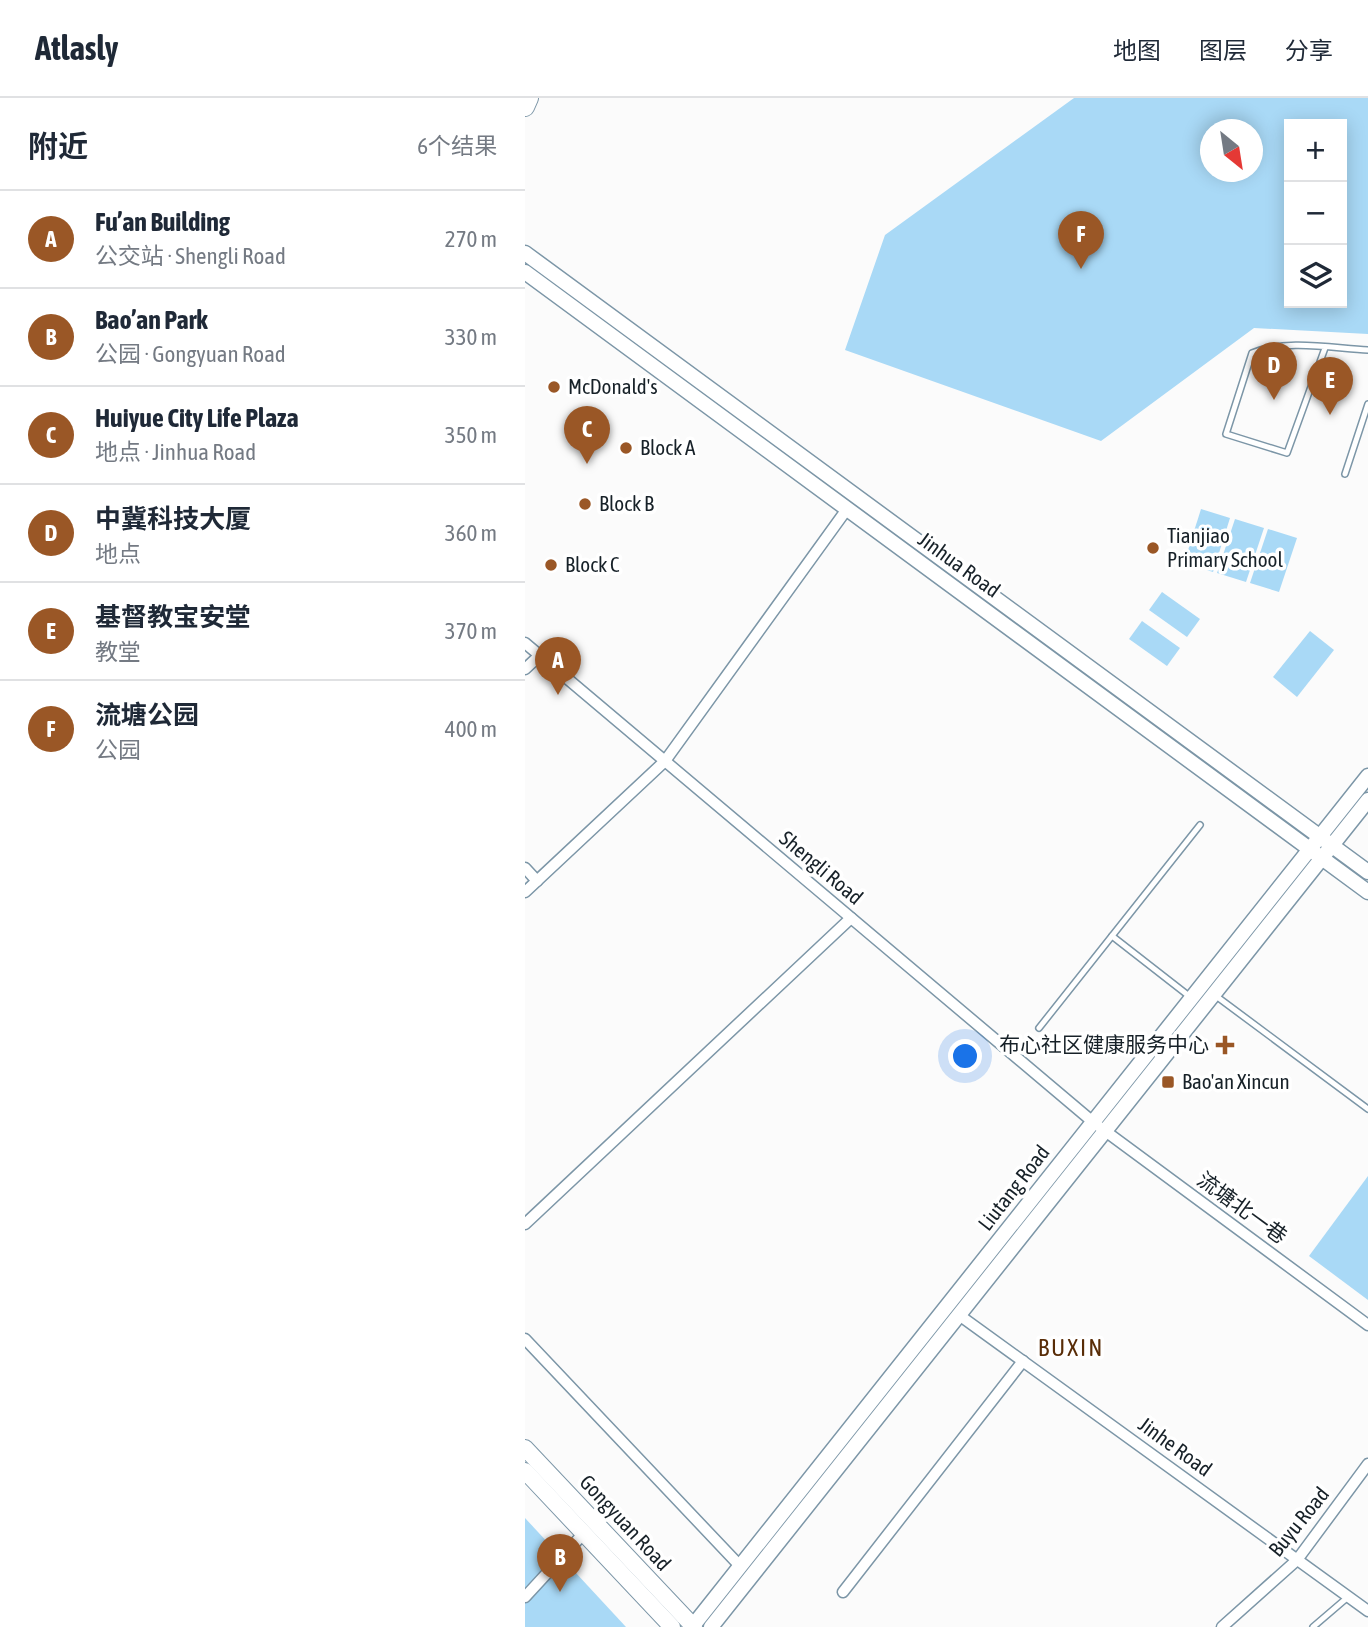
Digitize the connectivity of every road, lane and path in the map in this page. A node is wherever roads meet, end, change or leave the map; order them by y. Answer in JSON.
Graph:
{"nodes":[{"id":1,"x":529,"y":98,"type":"edge"},
{"id":2,"x":525,"y":107,"type":"edge"},
{"id":3,"x":525,"y":253,"type":"edge"},
{"id":4,"x":525,"y":272,"type":"edge"},
{"id":5,"x":1325,"y":348,"type":"junction"},
{"id":6,"x":1368,"y":349,"type":"edge"},
{"id":7,"x":1368,"y":404,"type":"edge"},
{"id":8,"x":1345,"y":474,"type":"dead end"},
{"id":9,"x":847,"y":509,"type":"junction"},
{"id":10,"x":525,"y":643,"type":"edge"},
{"id":11,"x":540,"y":655,"type":"junction"},
{"id":12,"x":525,"y":669,"type":"edge"},
{"id":13,"x":665,"y":761,"type":"junction"},
{"id":14,"x":1368,"y":776,"type":"edge"},
{"id":15,"x":1368,"y":800,"type":"edge"},
{"id":16,"x":1200,"y":825,"type":"dead end"},
{"id":17,"x":1326,"y":841,"type":"junction"},
{"id":18,"x":1316,"y":854,"type":"junction"},
{"id":19,"x":525,"y":868,"type":"edge"},
{"id":20,"x":1368,"y":872,"type":"edge"},
{"id":21,"x":537,"y":880,"type":"junction"},
{"id":22,"x":525,"y":892,"type":"edge"},
{"id":23,"x":1368,"y":892,"type":"edge"},
{"id":24,"x":851,"y":918,"type":"junction"},
{"id":25,"x":1112,"y":936,"type":"junction"},
{"id":26,"x":1213,"y":995,"type":"junction"},
{"id":27,"x":1192,"y":998,"type":"junction"},
{"id":28,"x":1039,"y":1028,"type":"dead end"},
{"id":29,"x":1368,"y":1109,"type":"edge"},
{"id":30,"x":1099,"y":1127,"type":"junction"},
{"id":31,"x":525,"y":1224,"type":"edge"},
{"id":32,"x":959,"y":1315,"type":"junction"},
{"id":33,"x":1368,"y":1325,"type":"edge"},
{"id":34,"x":525,"y":1339,"type":"edge"},
{"id":35,"x":1023,"y":1361,"type":"junction"},
{"id":36,"x":525,"y":1448,"type":"edge"},
{"id":37,"x":1368,"y":1464,"type":"edge"},
{"id":38,"x":525,"y":1471,"type":"edge"},
{"id":39,"x":584,"y":1533,"type":"junction"},
{"id":40,"x":1297,"y":1560,"type":"junction"},
{"id":41,"x":740,"y":1566,"type":"junction"},
{"id":42,"x":843,"y":1592,"type":"dead end"},
{"id":43,"x":525,"y":1597,"type":"edge"},
{"id":44,"x":1347,"y":1597,"type":"junction"},
{"id":45,"x":1368,"y":1611,"type":"edge"},
{"id":46,"x":672,"y":1627,"type":"edge"},
{"id":47,"x":693,"y":1627,"type":"edge"},
{"id":48,"x":711,"y":1627,"type":"edge"},
{"id":49,"x":1222,"y":1627,"type":"edge"},
{"id":50,"x":1313,"y":1627,"type":"edge"}],
"edges":[{"from":1,"to":2,"type":"main road"},
{"from":3,"to":17,"type":"street","name":"Jinhua Road"},
{"from":4,"to":9,"type":"street","name":"Jinhua Road"},
{"from":5,"to":5,"type":"lane"},
{"from":5,"to":6,"type":"lane"},
{"from":7,"to":8,"type":"lane"},
{"from":9,"to":13,"type":"street"},
{"from":9,"to":18,"type":"street","name":"Jinhua Road"},
{"from":10,"to":11,"type":"street","name":"Shengli Road"},
{"from":11,"to":12,"type":"street"},
{"from":11,"to":13,"type":"street","name":"Shengli Road"},
{"from":13,"to":21,"type":"street"},
{"from":13,"to":24,"type":"street","name":"Shengli Road"},
{"from":14,"to":17,"type":"street","name":"Liutang Road"},
{"from":15,"to":17,"type":"street","name":"Liutang Road"},
{"from":16,"to":25,"type":"lane"},
{"from":17,"to":18,"type":"street","name":"Liutang Road"},
{"from":17,"to":20,"type":"street","name":"Jinhua Road"},
{"from":18,"to":23,"type":"street","name":"Jinhua Road"},
{"from":18,"to":26,"type":"street","name":"Liutang Road"},
{"from":18,"to":27,"type":"street","name":"Liutang Road"},
{"from":19,"to":21,"type":"street"},
{"from":21,"to":22,"type":"street"},
{"from":24,"to":30,"type":"street","name":"Shengli Road"},
{"from":24,"to":31,"type":"street"},
{"from":25,"to":27,"type":"lane"},
{"from":25,"to":28,"type":"lane"},
{"from":26,"to":29,"type":"lane"},
{"from":26,"to":30,"type":"street","name":"Liutang Road"},
{"from":27,"to":30,"type":"street","name":"Liutang Road"},
{"from":30,"to":32,"type":"street","name":"Liutang Road"},
{"from":30,"to":33,"type":"street","name":"流塘北一巷"},
{"from":30,"to":41,"type":"street","name":"Liutang Road"},
{"from":32,"to":35,"type":"street","name":"Jinhe Road"},
{"from":32,"to":48,"type":"street","name":"Liutang Road"},
{"from":34,"to":41,"type":"street"},
{"from":35,"to":40,"type":"street","name":"Jinhe Road"},
{"from":35,"to":42,"type":"street"},
{"from":36,"to":47,"type":"main road","name":"Gongyuan Road"},
{"from":37,"to":40,"type":"street","name":"Buyu Road"},
{"from":38,"to":39,"type":"main road","name":"Gongyuan Road"},
{"from":39,"to":43,"type":"street"},
{"from":39,"to":46,"type":"main road","name":"Gongyuan Road"},
{"from":40,"to":44,"type":"street","name":"Jinhe Road"},
{"from":40,"to":49,"type":"street","name":"Buyu Road"},
{"from":41,"to":47,"type":"street","name":"Liutang Road"},
{"from":44,"to":45,"type":"street","name":"Jinhe Road"},
{"from":44,"to":50,"type":"lane"}]}
